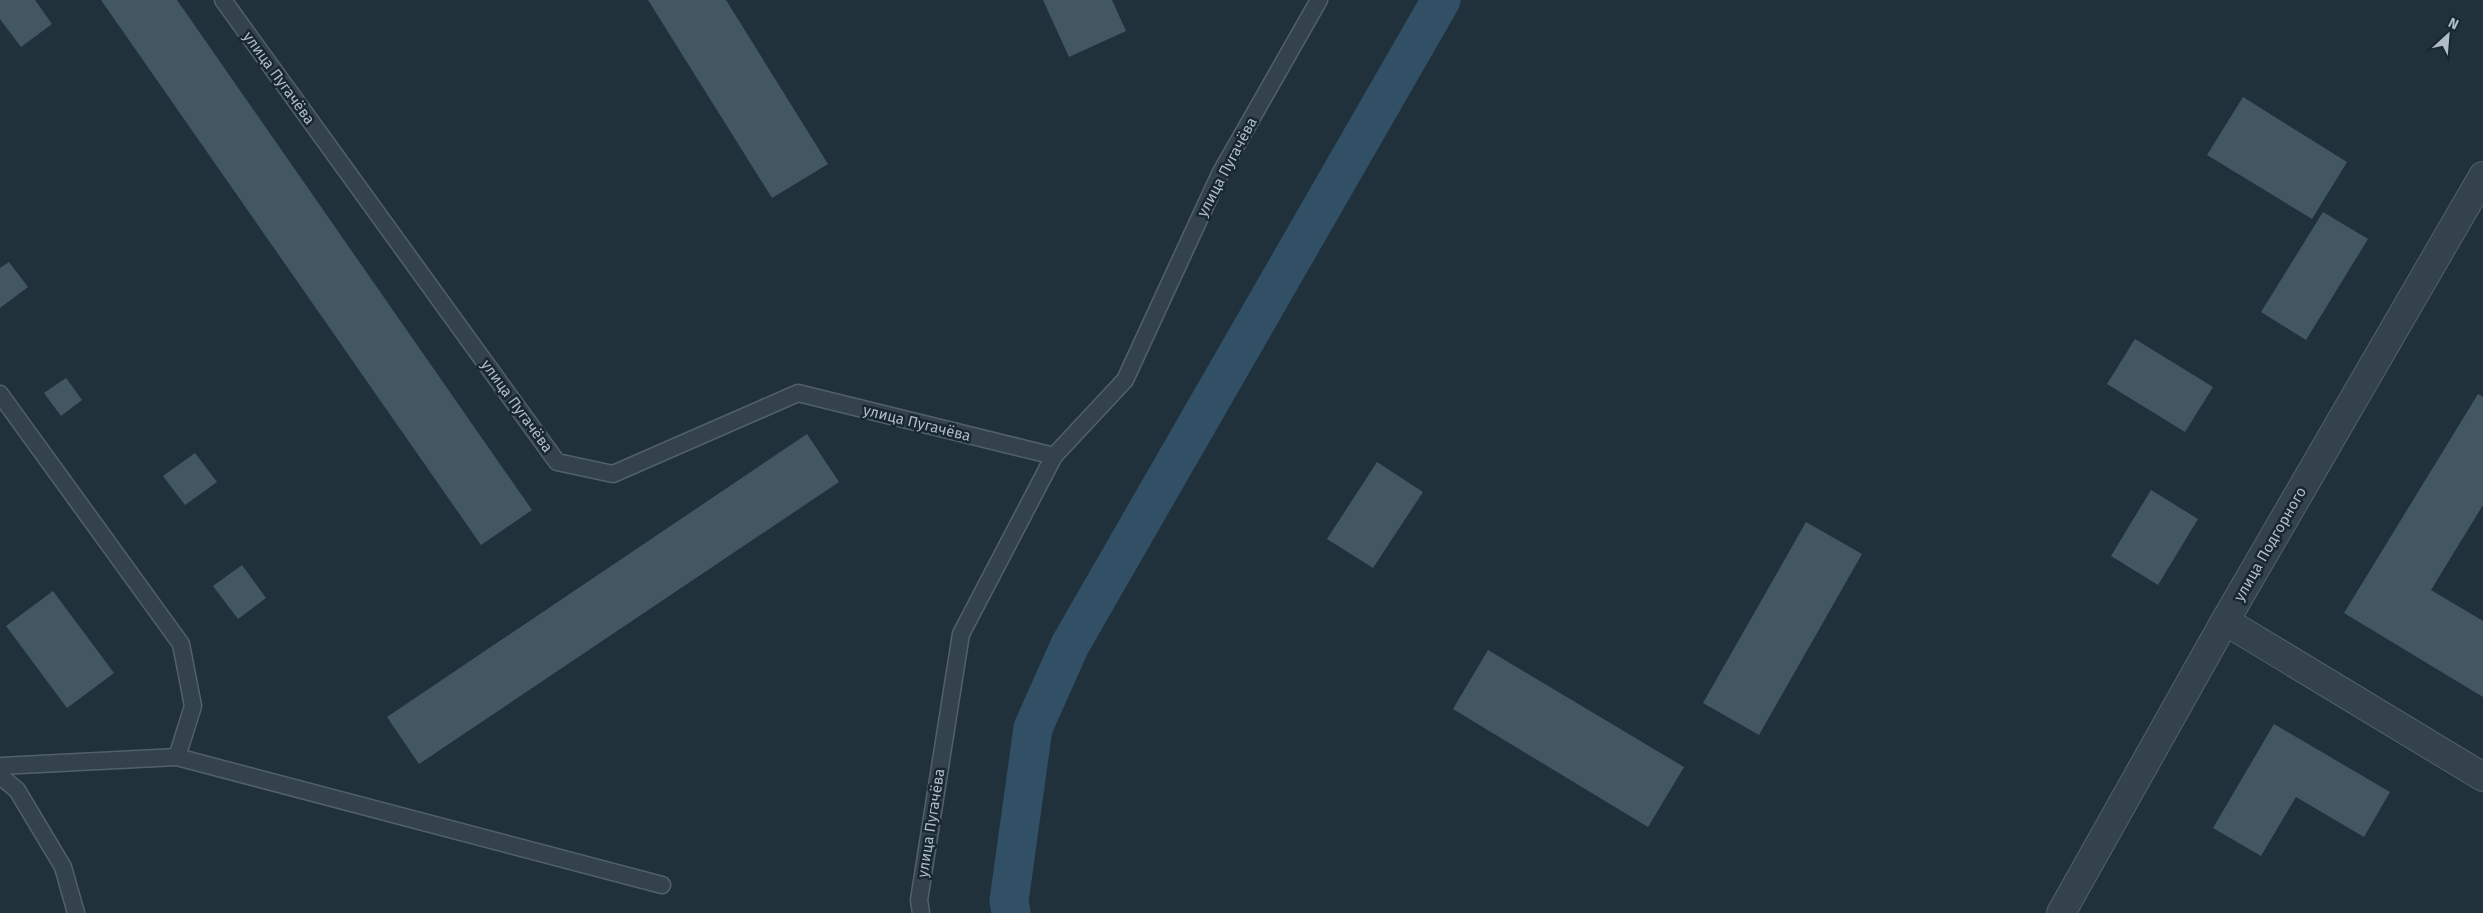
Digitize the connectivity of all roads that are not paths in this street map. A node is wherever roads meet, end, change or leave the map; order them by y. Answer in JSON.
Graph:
{"nodes":[{"id":1,"x":223,"y":0,"type":"edge"},
{"id":2,"x":1319,"y":0,"type":"edge"},
{"id":3,"x":2483,"y":176,"type":"edge"},
{"id":4,"x":0,"y":394,"type":"edge"},
{"id":5,"x":1054,"y":456,"type":"junction"},
{"id":6,"x":2225,"y":621,"type":"junction"},
{"id":7,"x":177,"y":757,"type":"junction"},
{"id":8,"x":0,"y":766,"type":"edge"},
{"id":9,"x":0,"y":776,"type":"edge"},
{"id":10,"x":2483,"y":778,"type":"edge"},
{"id":11,"x":662,"y":884,"type":"dead end"},
{"id":12,"x":76,"y":913,"type":"edge"},
{"id":13,"x":921,"y":913,"type":"edge"},
{"id":14,"x":2061,"y":913,"type":"edge"}],
"edges":[{"from":1,"to":5,"type":"lane","name":"улица Пугачёва"},
{"from":2,"to":5,"type":"lane","name":"улица Пугачёва"},
{"from":3,"to":6,"type":"street","name":"улица Подгорного"},
{"from":4,"to":7,"type":"lane"},
{"from":5,"to":13,"type":"lane","name":"улица Пугачёва"},
{"from":6,"to":10,"type":"street"},
{"from":6,"to":14,"type":"street","name":"улица Подгорного"},
{"from":7,"to":8,"type":"lane"},
{"from":7,"to":11,"type":"lane"},
{"from":9,"to":12,"type":"lane"}]}
